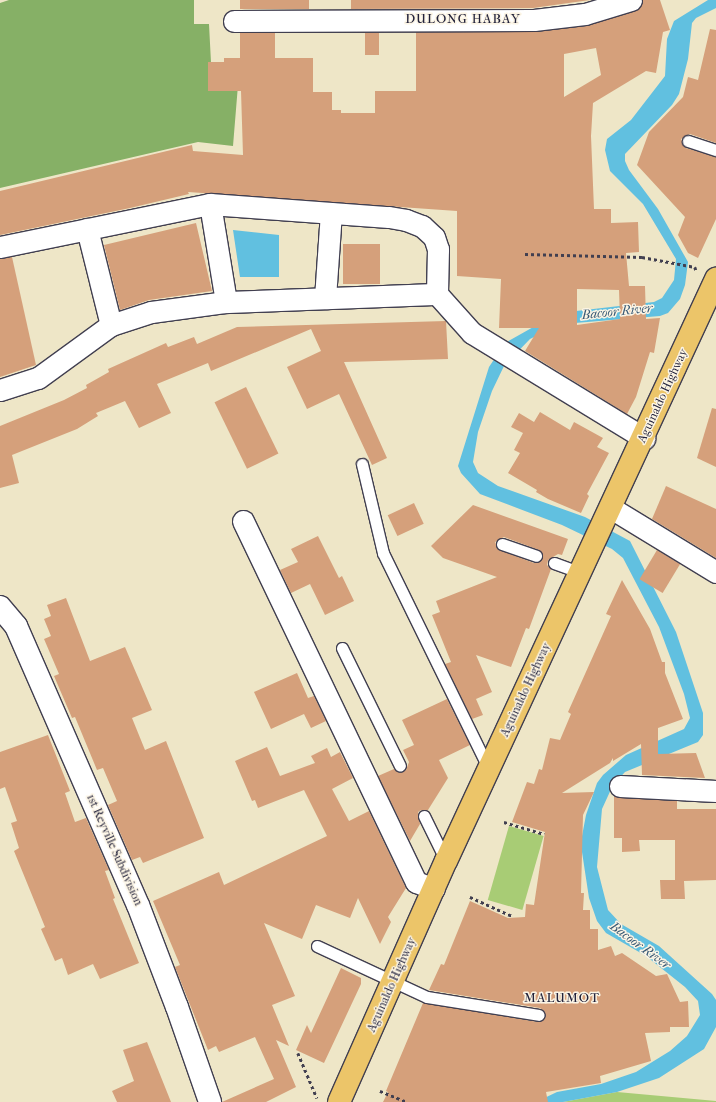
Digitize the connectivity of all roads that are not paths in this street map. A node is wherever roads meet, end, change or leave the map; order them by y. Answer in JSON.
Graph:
{"nodes":[{"id":1,"x":631,"y":0,"type":"edge"},
{"id":2,"x":234,"y":22,"type":"dead end"},
{"id":3,"x":688,"y":141,"type":"dead end"},
{"id":4,"x":716,"y":150,"type":"edge"},
{"id":5,"x":210,"y":204,"type":"junction"},
{"id":6,"x":331,"y":212,"type":"junction"},
{"id":7,"x":87,"y":229,"type":"junction"},
{"id":8,"x":0,"y":247,"type":"edge"},
{"id":9,"x":716,"y":279,"type":"edge"},
{"id":10,"x":436,"y":294,"type":"junction"},
{"id":11,"x":325,"y":298,"type":"junction"},
{"id":12,"x":226,"y":302,"type":"junction"},
{"id":13,"x":111,"y":325,"type":"junction"},
{"id":14,"x":0,"y":390,"type":"edge"},
{"id":15,"x":644,"y":438,"type":"junction"},
{"id":16,"x":362,"y":464,"type":"dead end"},
{"id":17,"x":611,"y":508,"type":"junction"},
{"id":18,"x":243,"y":521,"type":"dead end"},
{"id":19,"x":502,"y":544,"type":"dead end"},
{"id":20,"x":536,"y":556,"type":"dead end"},
{"id":21,"x":554,"y":563,"type":"dead end"},
{"id":22,"x":716,"y":572,"type":"edge"},
{"id":23,"x":581,"y":573,"type":"junction"},
{"id":24,"x":0,"y":607,"type":"edge"},
{"id":25,"x":342,"y":648,"type":"dead end"},
{"id":26,"x":400,"y":766,"type":"dead end"},
{"id":27,"x":489,"y":769,"type":"junction"},
{"id":28,"x":620,"y":786,"type":"dead end"},
{"id":29,"x":716,"y":792,"type":"edge"},
{"id":30,"x":424,"y":816,"type":"dead end"},
{"id":31,"x":446,"y":861,"type":"junction"},
{"id":32,"x":434,"y":889,"type":"junction"},
{"id":33,"x":316,"y":946,"type":"dead end"},
{"id":34,"x":394,"y":981,"type":"junction"},
{"id":35,"x":539,"y":1015,"type":"dead end"},
{"id":36,"x":210,"y":1102,"type":"edge"},
{"id":37,"x":339,"y":1102,"type":"edge"}],
"edges":[{"from":1,"to":2,"type":"street"},
{"from":3,"to":4,"type":"lane"},
{"from":5,"to":6,"type":"street"},
{"from":5,"to":7,"type":"street"},
{"from":5,"to":12,"type":"street"},
{"from":6,"to":10,"type":"street"},
{"from":6,"to":11,"type":"street"},
{"from":7,"to":8,"type":"street"},
{"from":7,"to":13,"type":"street"},
{"from":9,"to":15,"type":"highway","name":"Aguinaldo Highway"},
{"from":10,"to":11,"type":"street"},
{"from":10,"to":15,"type":"street"},
{"from":11,"to":12,"type":"street"},
{"from":12,"to":13,"type":"street"},
{"from":13,"to":14,"type":"street"},
{"from":15,"to":17,"type":"highway","name":"Aguinaldo Highway"},
{"from":16,"to":27,"type":"lane"},
{"from":17,"to":22,"type":"street"},
{"from":17,"to":23,"type":"highway","name":"Aguinaldo Highway"},
{"from":18,"to":32,"type":"street"},
{"from":19,"to":20,"type":"lane"},
{"from":21,"to":23,"type":"lane"},
{"from":23,"to":27,"type":"highway","name":"Aguinaldo Highway"},
{"from":24,"to":36,"type":"street","name":"1st Reyville Subdivision"},
{"from":25,"to":26,"type":"lane"},
{"from":27,"to":31,"type":"highway","name":"Aguinaldo Highway"},
{"from":28,"to":29,"type":"street"},
{"from":30,"to":31,"type":"lane"},
{"from":31,"to":32,"type":"highway","name":"Aguinaldo Highway"},
{"from":32,"to":34,"type":"highway","name":"Aguinaldo Highway"},
{"from":33,"to":34,"type":"lane"},
{"from":34,"to":35,"type":"lane"},
{"from":34,"to":37,"type":"highway","name":"Aguinaldo Highway"}]}
